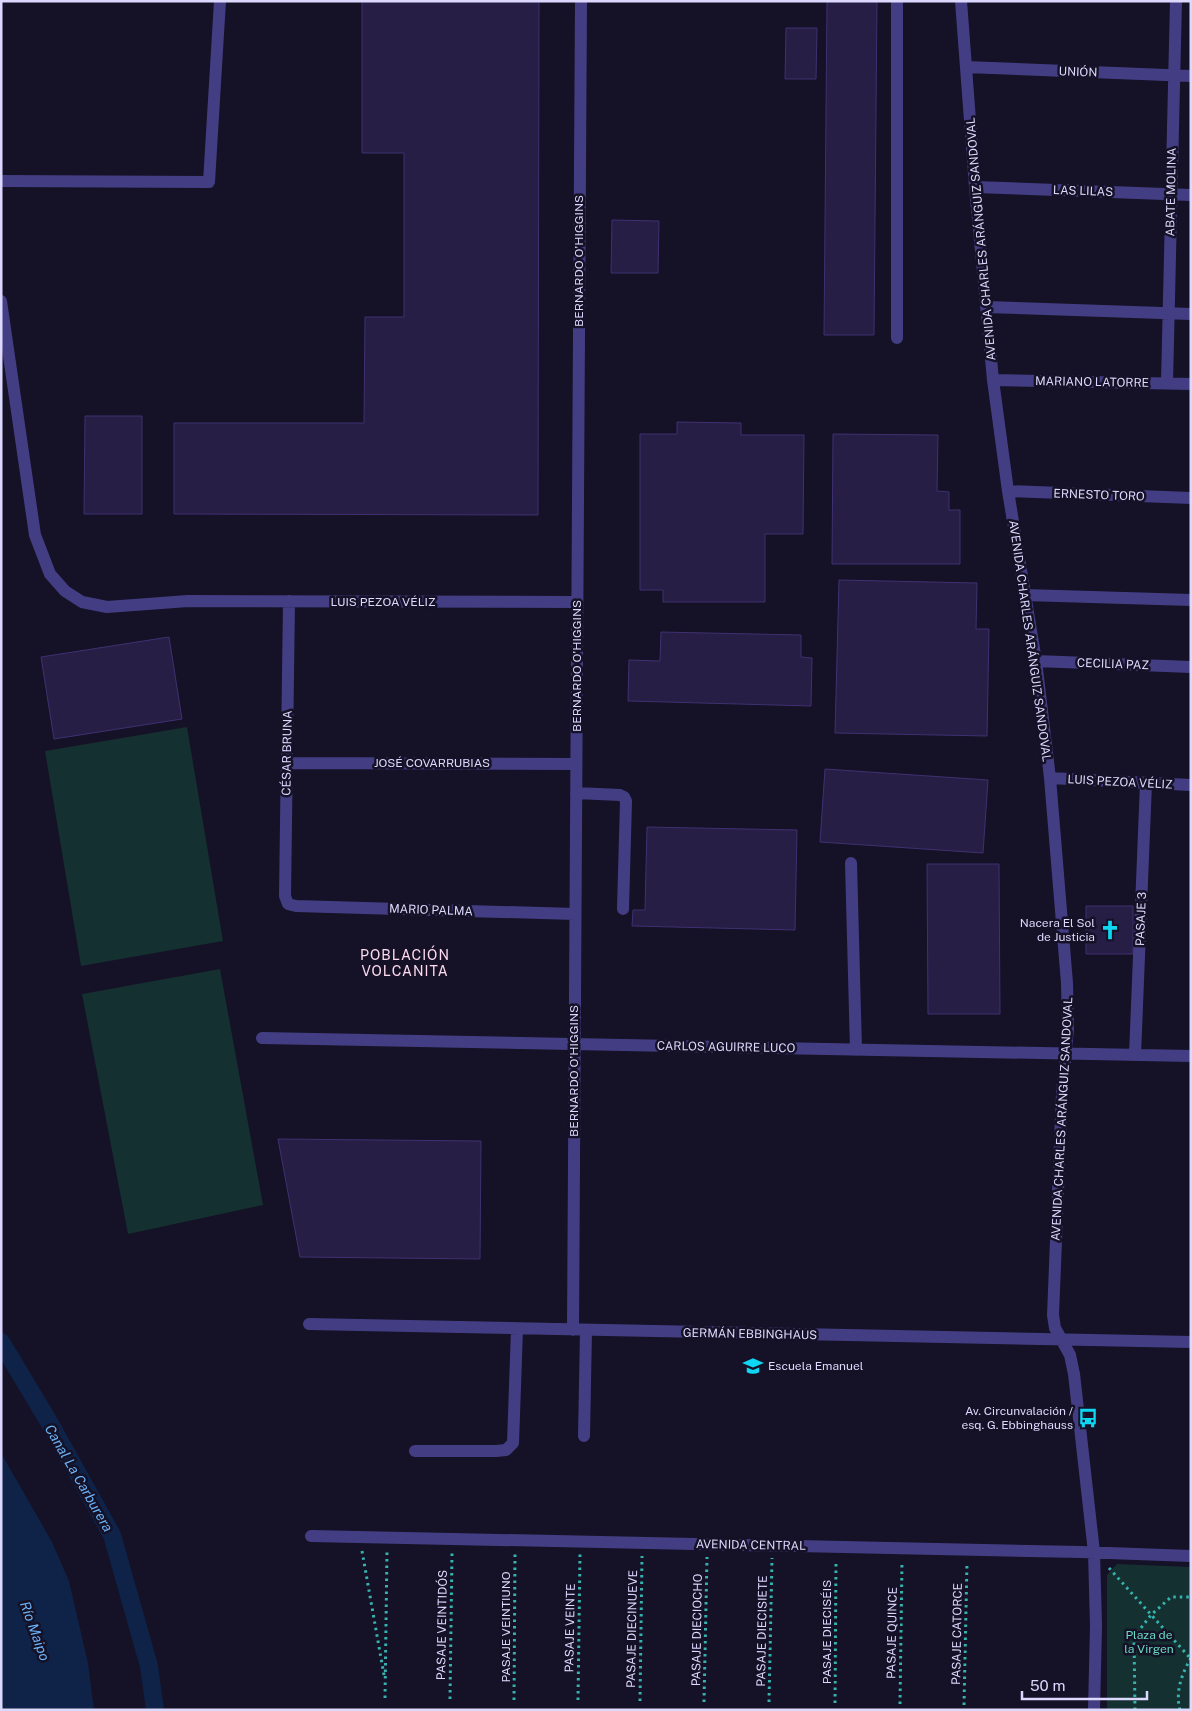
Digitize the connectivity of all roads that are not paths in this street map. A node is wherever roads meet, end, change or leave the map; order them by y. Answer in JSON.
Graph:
{"nodes":[{"id":1,"x":220,"y":1,"type":"edge"},
{"id":2,"x":580,"y":1,"type":"edge"},
{"id":3,"x":897,"y":1,"type":"edge"},
{"id":4,"x":961,"y":1,"type":"edge"},
{"id":5,"x":1176,"y":1,"type":"edge"},
{"id":6,"x":966,"y":67,"type":"junction"},
{"id":7,"x":1174,"y":76,"type":"junction"},
{"id":8,"x":1191,"y":76,"type":"edge"},
{"id":9,"x":1,"y":181,"type":"edge"},
{"id":10,"x":975,"y":187,"type":"junction"},
{"id":11,"x":1171,"y":194,"type":"junction"},
{"id":12,"x":1191,"y":195,"type":"edge"},
{"id":13,"x":1,"y":301,"type":"edge"},
{"id":14,"x":986,"y":307,"type":"junction"},
{"id":15,"x":1168,"y":313,"type":"junction"},
{"id":16,"x":1191,"y":314,"type":"edge"},
{"id":17,"x":897,"y":338,"type":"dead end"},
{"id":18,"x":993,"y":380,"type":"junction"},
{"id":19,"x":1167,"y":383,"type":"junction"},
{"id":20,"x":1191,"y":384,"type":"edge"},
{"id":21,"x":1008,"y":492,"type":"junction"},
{"id":22,"x":1191,"y":498,"type":"edge"},
{"id":23,"x":1025,"y":595,"type":"junction"},
{"id":24,"x":1191,"y":600,"type":"edge"},
{"id":25,"x":289,"y":602,"type":"junction"},
{"id":26,"x":577,"y":602,"type":"junction"},
{"id":27,"x":1036,"y":662,"type":"junction"},
{"id":28,"x":1191,"y":667,"type":"edge"},
{"id":29,"x":287,"y":763,"type":"junction"},
{"id":30,"x":576,"y":764,"type":"junction"},
{"id":31,"x":1050,"y":778,"type":"junction"},
{"id":32,"x":1146,"y":783,"type":"junction"},
{"id":33,"x":1191,"y":785,"type":"edge"},
{"id":34,"x":576,"y":793,"type":"junction"},
{"id":35,"x":851,"y":863,"type":"dead end"},
{"id":36,"x":288,"y":904,"type":"joint"},
{"id":37,"x":623,"y":909,"type":"dead end"},
{"id":38,"x":575,"y":914,"type":"junction"},
{"id":39,"x":262,"y":1038,"type":"dead end"},
{"id":40,"x":575,"y":1044,"type":"junction"},
{"id":41,"x":856,"y":1050,"type":"junction"},
{"id":42,"x":1066,"y":1054,"type":"junction"},
{"id":43,"x":1135,"y":1055,"type":"junction"},
{"id":44,"x":1191,"y":1056,"type":"edge"},
{"id":45,"x":309,"y":1324,"type":"dead end"},
{"id":46,"x":517,"y":1329,"type":"junction"},
{"id":47,"x":579,"y":1330,"type":"junction"},
{"id":48,"x":1061,"y":1341,"type":"junction"},
{"id":49,"x":1191,"y":1342,"type":"edge"},
{"id":50,"x":584,"y":1436,"type":"dead end"},
{"id":51,"x":415,"y":1451,"type":"dead end"},
{"id":52,"x":311,"y":1536,"type":"dead end"},
{"id":53,"x":1094,"y":1552,"type":"junction"},
{"id":54,"x":1191,"y":1556,"type":"edge"},
{"id":55,"x":1094,"y":1710,"type":"edge"}],
"edges":[{"from":1,"to":9,"type":"street"},
{"from":2,"to":26,"type":"street","name":"BERNARDO O'HIGGINS"},
{"from":3,"to":17,"type":"street"},
{"from":4,"to":6,"type":"street","name":"AVENIDA CHARLES ARÁNGUIZ SANDOVAL"},
{"from":5,"to":7,"type":"street","name":"ABATE MOLINA"},
{"from":6,"to":7,"type":"street","name":"UNIÓN"},
{"from":6,"to":10,"type":"street","name":"AVENIDA CHARLES ARÁNGUIZ SANDOVAL"},
{"from":7,"to":8,"type":"street","name":"UNIÓN"},
{"from":7,"to":11,"type":"street","name":"ABATE MOLINA"},
{"from":10,"to":11,"type":"street","name":"LAS LILAS"},
{"from":10,"to":14,"type":"street","name":"AVENIDA CHARLES ARÁNGUIZ SANDOVAL"},
{"from":11,"to":12,"type":"street","name":"LAS LILAS"},
{"from":11,"to":15,"type":"street","name":"ABATE MOLINA"},
{"from":13,"to":25,"type":"street","name":"LUIS PEZOA VÉLIZ"},
{"from":14,"to":15,"type":"street"},
{"from":14,"to":18,"type":"street","name":"AVENIDA CHARLES ARÁNGUIZ SANDOVAL"},
{"from":15,"to":16,"type":"street"},
{"from":15,"to":19,"type":"street","name":"ABATE MOLINA"},
{"from":18,"to":19,"type":"street","name":"MARIANO LATORRE"},
{"from":18,"to":21,"type":"street","name":"AVENIDA CHARLES ARÁNGUIZ SANDOVAL"},
{"from":19,"to":20,"type":"street","name":"MARIANO LATORRE"},
{"from":21,"to":22,"type":"street","name":"ERNESTO TORO"},
{"from":21,"to":23,"type":"street","name":"AVENIDA CHARLES ARÁNGUIZ SANDOVAL"},
{"from":23,"to":24,"type":"street"},
{"from":23,"to":27,"type":"street","name":"AVENIDA CHARLES ARÁNGUIZ SANDOVAL"},
{"from":25,"to":26,"type":"street","name":"LUIS PEZOA VÉLIZ"},
{"from":25,"to":29,"type":"street","name":"CÉSAR BRUNA"},
{"from":26,"to":30,"type":"street","name":"BERNARDO O'HIGGINS"},
{"from":27,"to":28,"type":"street","name":"CECILIA PAZ"},
{"from":27,"to":31,"type":"street","name":"AVENIDA CHARLES ARÁNGUIZ SANDOVAL"},
{"from":29,"to":30,"type":"street","name":"JOSÉ COVARRUBIAS"},
{"from":29,"to":36,"type":"street","name":"CÉSAR BRUNA"},
{"from":30,"to":34,"type":"street","name":"BERNARDO O'HIGGINS"},
{"from":31,"to":32,"type":"street","name":"LUIS PEZOA VÉLIZ"},
{"from":31,"to":42,"type":"street","name":"AVENIDA CHARLES ARÁNGUIZ SANDOVAL"},
{"from":32,"to":33,"type":"street","name":"LUIS PEZOA VÉLIZ"},
{"from":32,"to":43,"type":"street","name":"PASAJE 3"},
{"from":34,"to":37,"type":"street"},
{"from":34,"to":38,"type":"street","name":"BERNARDO O'HIGGINS"},
{"from":35,"to":41,"type":"street"},
{"from":36,"to":38,"type":"street","name":"MARIO PALMA"},
{"from":38,"to":40,"type":"street","name":"BERNARDO O'HIGGINS"},
{"from":39,"to":40,"type":"street","name":"CARLOS AGUIRRE LUCO"},
{"from":40,"to":41,"type":"street","name":"CARLOS AGUIRRE LUCO"},
{"from":40,"to":47,"type":"street","name":"BERNARDO O'HIGGINS"},
{"from":41,"to":42,"type":"street","name":"CARLOS AGUIRRE LUCO"},
{"from":42,"to":43,"type":"street","name":"CARLOS AGUIRRE LUCO"},
{"from":42,"to":48,"type":"street","name":"AVENIDA CHARLES ARÁNGUIZ SANDOVAL"},
{"from":43,"to":44,"type":"street","name":"CARLOS AGUIRRE LUCO"},
{"from":45,"to":46,"type":"street","name":"GERMÁN EBBINGHAUS"},
{"from":46,"to":47,"type":"street","name":"GERMÁN EBBINGHAUS"},
{"from":46,"to":51,"type":"street"},
{"from":47,"to":48,"type":"street","name":"GERMÁN EBBINGHAUS"},
{"from":47,"to":50,"type":"street","name":"BERNARDO O'HIGGINS"},
{"from":48,"to":49,"type":"street","name":"GERMÁN EBBINGHAUS"},
{"from":48,"to":53,"type":"street","name":"AVENIDA CHARLES ARÁNGUIZ SANDOVAL"},
{"from":52,"to":53,"type":"street","name":"AVENIDA CENTRAL"},
{"from":53,"to":54,"type":"street","name":"AVENIDA CENTRAL"},
{"from":53,"to":55,"type":"street","name":"AVENIDA CHARLES ARÁNGUIZ SANDOVAL"}]}
